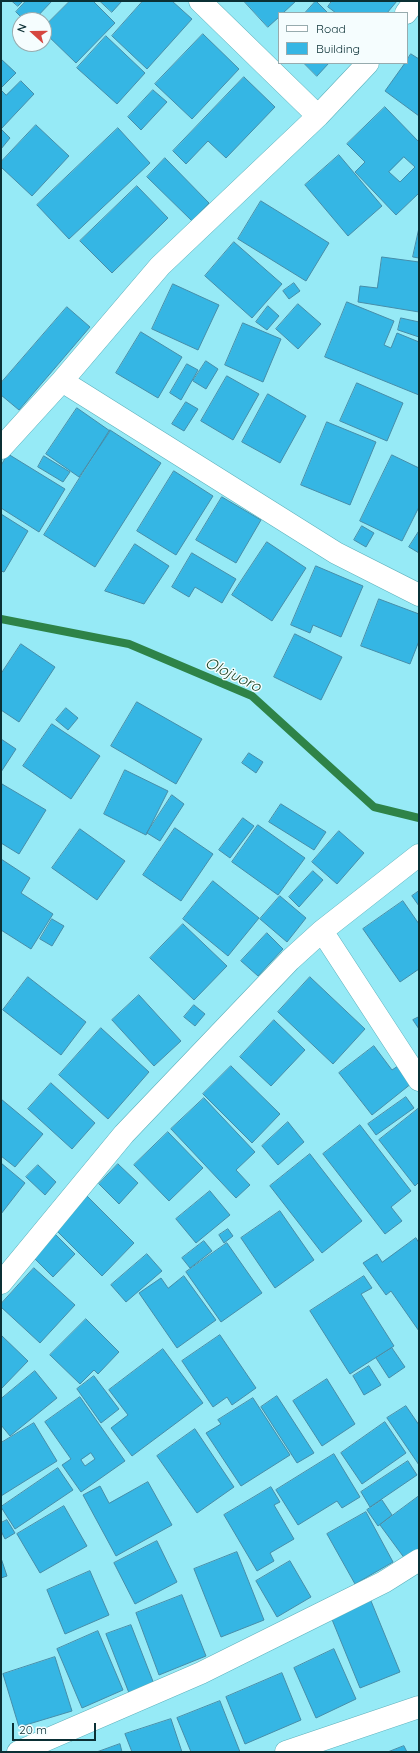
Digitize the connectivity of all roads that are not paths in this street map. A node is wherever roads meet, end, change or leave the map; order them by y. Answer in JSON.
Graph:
{"nodes":[{"id":1,"x":200,"y":1,"type":"edge"},
{"id":2,"x":415,"y":1,"type":"edge"},
{"id":3,"x":407,"y":12,"type":"edge"},
{"id":4,"x":367,"y":64,"type":"edge"},
{"id":5,"x":318,"y":116,"type":"junction"},
{"id":6,"x":62,"y":381,"type":"junction"},
{"id":7,"x":1,"y":448,"type":"edge"},
{"id":8,"x":419,"y":595,"type":"edge"},
{"id":9,"x":419,"y":855,"type":"edge"},
{"id":10,"x":322,"y":931,"type":"junction"},
{"id":11,"x":419,"y":1080,"type":"edge"},
{"id":12,"x":1,"y":1283,"type":"edge"},
{"id":13,"x":419,"y":1560,"type":"edge"},
{"id":14,"x":419,"y":1707,"type":"edge"},
{"id":15,"x":26,"y":1751,"type":"edge"},
{"id":16,"x":286,"y":1752,"type":"edge"}],
"edges":[{"from":1,"to":5,"type":"street"},
{"from":2,"to":3,"type":"street"},
{"from":4,"to":5,"type":"street"},
{"from":5,"to":6,"type":"street"},
{"from":6,"to":7,"type":"street"},
{"from":6,"to":8,"type":"street"},
{"from":9,"to":10,"type":"street"},
{"from":10,"to":11,"type":"street"},
{"from":10,"to":12,"type":"street"},
{"from":13,"to":15,"type":"street"},
{"from":14,"to":16,"type":"street"}]}
